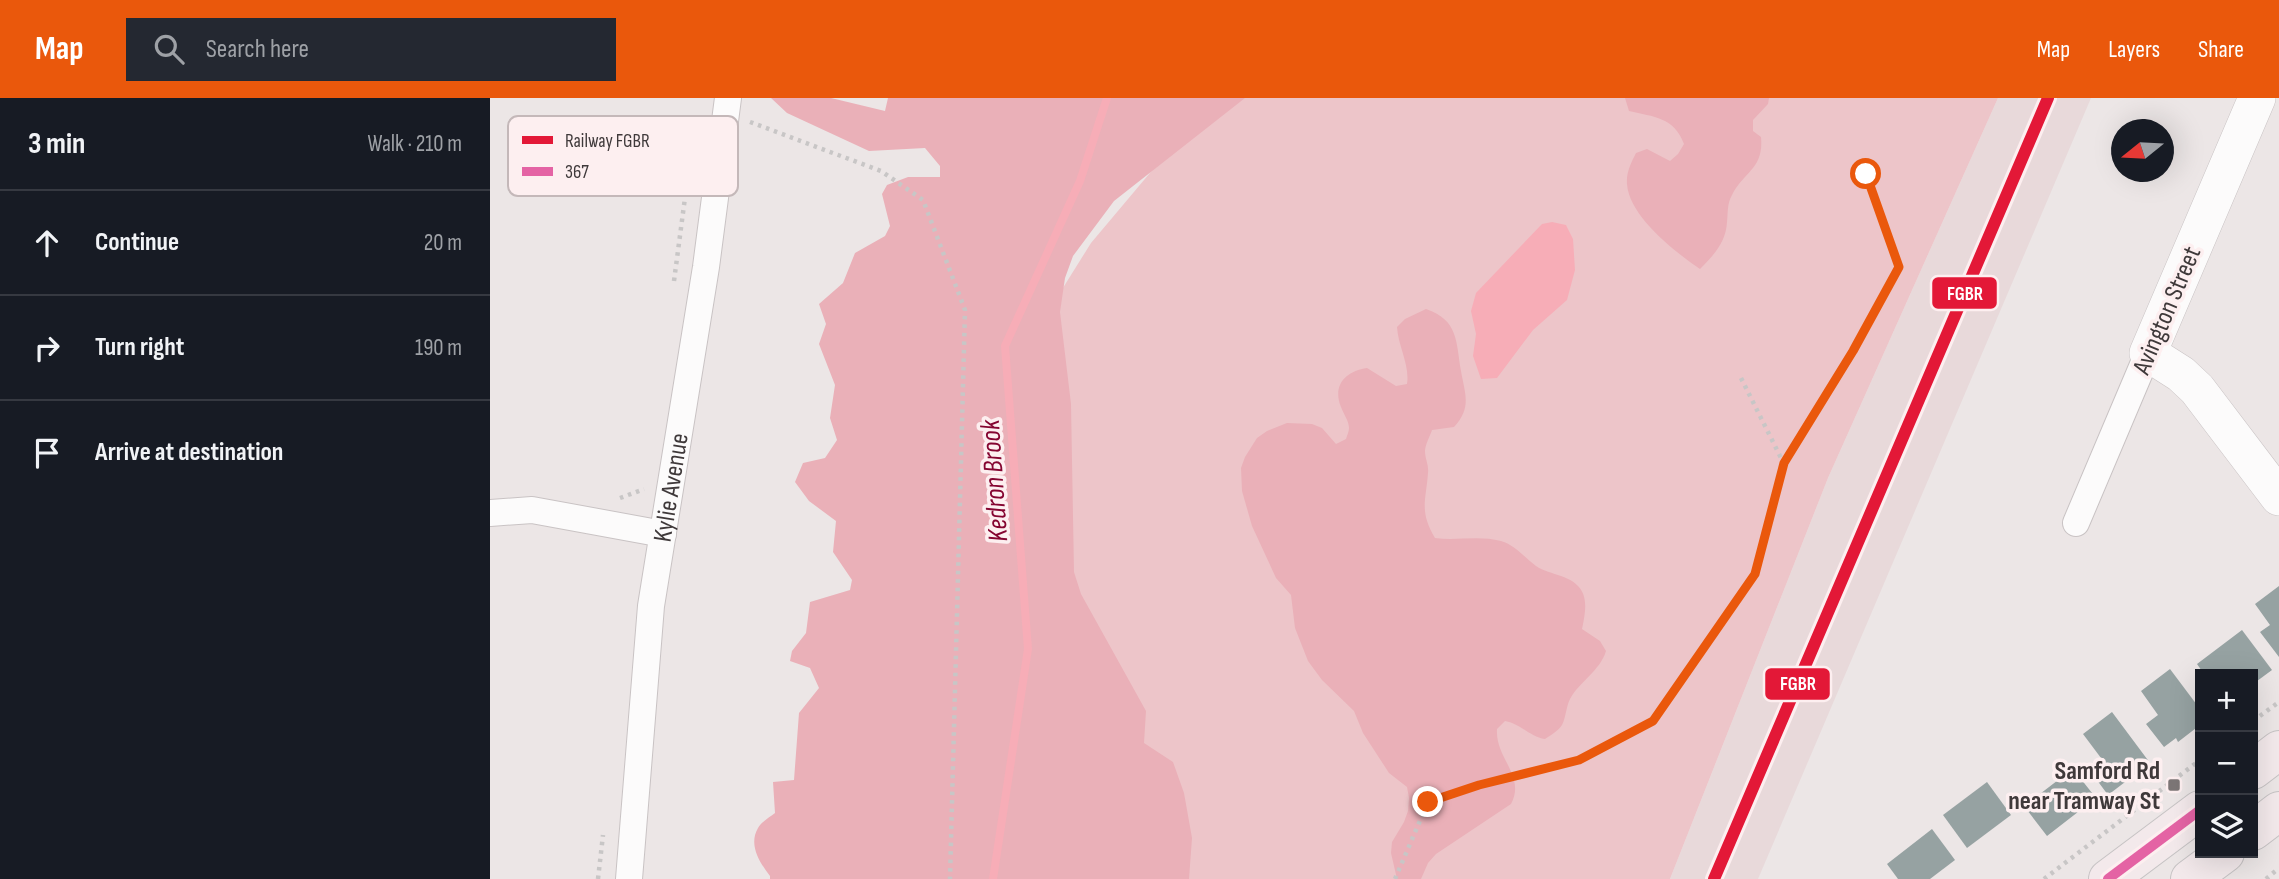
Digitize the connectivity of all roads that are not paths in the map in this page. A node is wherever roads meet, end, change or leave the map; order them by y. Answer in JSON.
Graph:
{"nodes":[{"id":1,"x":2257,"y":98,"type":"edge"},
{"id":2,"x":715,"y":196,"type":"edge"},
{"id":3,"x":2148,"y":353,"type":"junction"},
{"id":4,"x":2279,"y":497,"type":"edge"},
{"id":5,"x":490,"y":513,"type":"edge"},
{"id":6,"x":2076,"y":523,"type":"dead end"},
{"id":7,"x":663,"y":534,"type":"junction"},
{"id":8,"x":2279,"y":750,"type":"edge"},
{"id":9,"x":2258,"y":766,"type":"edge"},
{"id":10,"x":2279,"y":811,"type":"edge"},
{"id":11,"x":2195,"y":814,"type":"edge"},
{"id":12,"x":2258,"y":827,"type":"edge"},
{"id":13,"x":2218,"y":858,"type":"edge"},
{"id":14,"x":629,"y":879,"type":"edge"},
{"id":15,"x":2108,"y":879,"type":"edge"},
{"id":16,"x":2190,"y":879,"type":"edge"}],
"edges":[{"from":1,"to":3,"type":"street","name":"Avington Street"},
{"from":2,"to":7,"type":"street","name":"Kylie Avenue"},
{"from":3,"to":4,"type":"street"},
{"from":3,"to":6,"type":"street","name":"Avington Street"},
{"from":5,"to":7,"type":"street"},
{"from":7,"to":14,"type":"street","name":"Kylie Avenue"},
{"from":8,"to":9,"type":"main road"},
{"from":10,"to":12,"type":"main road"},
{"from":11,"to":15,"type":"main road"},
{"from":13,"to":16,"type":"main road"}]}
